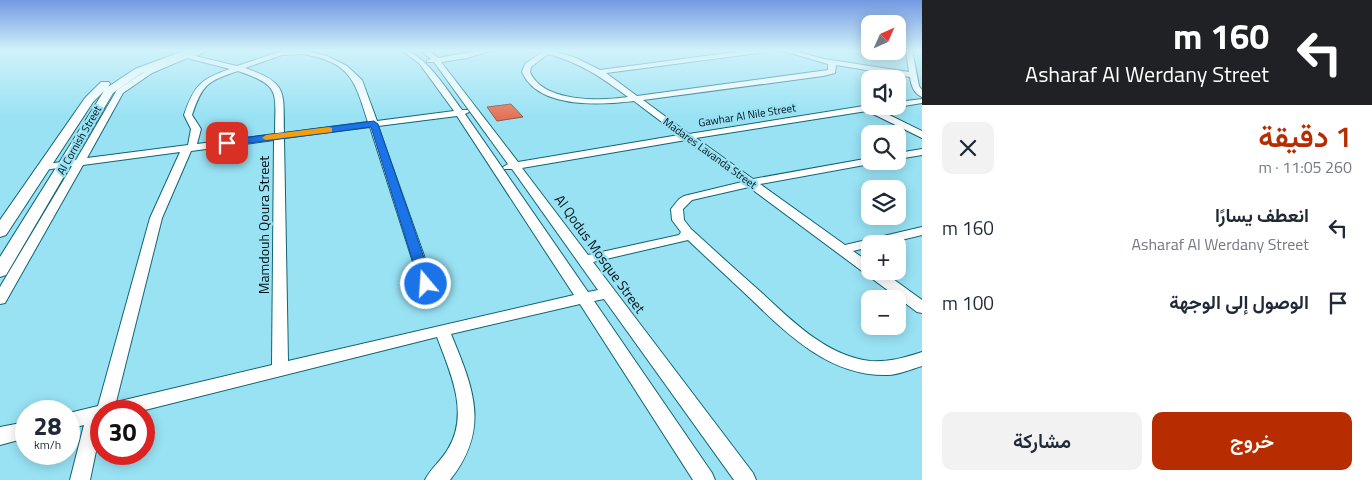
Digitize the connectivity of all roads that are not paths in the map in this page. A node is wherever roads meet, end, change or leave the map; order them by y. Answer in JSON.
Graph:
{"nodes":[{"id":1,"x":125,"y":72,"type":"edge"},
{"id":2,"x":136,"y":72,"type":"edge"},
{"id":3,"x":226,"y":72,"type":"edge"},
{"id":4,"x":246,"y":72,"type":"edge"},
{"id":5,"x":350,"y":72,"type":"edge"},
{"id":6,"x":434,"y":72,"type":"edge"},
{"id":7,"x":445,"y":72,"type":"edge"},
{"id":8,"x":528,"y":72,"type":"edge"},
{"id":9,"x":599,"y":72,"type":"edge"},
{"id":10,"x":829,"y":72,"type":"edge"},
{"id":11,"x":895,"y":72,"type":"edge"},
{"id":12,"x":913,"y":75,"type":"joint"},
{"id":13,"x":922,"y":95,"type":"edge"},
{"id":14,"x":636,"y":99,"type":"junction"},
{"id":15,"x":922,"y":101,"type":"edge"},
{"id":16,"x":906,"y":103,"type":"edge"},
{"id":17,"x":861,"y":109,"type":"edge"},
{"id":18,"x":475,"y":111,"type":"junction"},
{"id":19,"x":460,"y":113,"type":"junction"},
{"id":20,"x":882,"y":115,"type":"edge"},
{"id":21,"x":374,"y":124,"type":"junction"},
{"id":22,"x":922,"y":135,"type":"edge"},
{"id":23,"x":279,"y":136,"type":"junction"},
{"id":24,"x":687,"y":136,"type":"junction"},
{"id":25,"x":189,"y":148,"type":"junction"},
{"id":26,"x":922,"y":152,"type":"edge"},
{"id":27,"x":906,"y":155,"type":"edge"},
{"id":28,"x":72,"y":163,"type":"junction"},
{"id":29,"x":861,"y":163,"type":"edge"},
{"id":30,"x":515,"y":165,"type":"junction"},
{"id":31,"x":44,"y":167,"type":"junction"},
{"id":32,"x":497,"y":168,"type":"junction"},
{"id":33,"x":750,"y":183,"type":"junction"},
{"id":34,"x":922,"y":231,"type":"edge"},
{"id":35,"x":0,"y":232,"type":"edge"},
{"id":36,"x":687,"y":232,"type":"junction"},
{"id":37,"x":842,"y":250,"type":"junction"},
{"id":38,"x":584,"y":260,"type":"junction"},
{"id":39,"x":861,"y":264,"type":"edge"},
{"id":40,"x":0,"y":271,"type":"edge"},
{"id":41,"x":883,"y":280,"type":"edge"},
{"id":42,"x":426,"y":284,"type":"dead end"},
{"id":43,"x":608,"y":292,"type":"junction"},
{"id":44,"x":584,"y":298,"type":"junction"},
{"id":45,"x":0,"y":299,"type":"edge"},
{"id":46,"x":922,"y":308,"type":"edge"},
{"id":47,"x":442,"y":330,"type":"junction"},
{"id":48,"x":922,"y":359,"type":"edge"},
{"id":49,"x":280,"y":370,"type":"junction"},
{"id":50,"x":107,"y":400,"type":"edge"},
{"id":51,"x":155,"y":400,"type":"edge"},
{"id":52,"x":15,"y":433,"type":"edge"},
{"id":53,"x":0,"y":436,"type":"edge"},
{"id":54,"x":90,"y":451,"type":"edge"},
{"id":55,"x":437,"y":479,"type":"edge"},
{"id":56,"x":80,"y":480,"type":"edge"},
{"id":57,"x":705,"y":480,"type":"edge"},
{"id":58,"x":746,"y":480,"type":"edge"}],
"edges":[{"from":1,"to":31,"type":"street","name":"Al Cornish Street"},
{"from":2,"to":28,"type":"street","name":"Al Cornish Street"},
{"from":3,"to":25,"type":"street"},
{"from":4,"to":23,"type":"street","name":"Mamdouh Qoura Street"},
{"from":5,"to":21,"type":"street"},
{"from":6,"to":19,"type":"street","name":"Al Qodus Mosque Street"},
{"from":7,"to":18,"type":"street","name":"Al Qodus Mosque Street"},
{"from":8,"to":14,"type":"street"},
{"from":9,"to":14,"type":"street","name":"Madares Lavanda Street"},
{"from":10,"to":14,"type":"street"},
{"from":11,"to":12,"type":"street"},
{"from":12,"to":13,"type":"street"},
{"from":14,"to":24,"type":"street","name":"Madares Lavanda Street"},
{"from":15,"to":16,"type":"street"},
{"from":17,"to":24,"type":"street","name":"Gawhar Al Nile Street"},
{"from":18,"to":19,"type":"street"},
{"from":18,"to":30,"type":"street","name":"Al Qodus Mosque Street"},
{"from":19,"to":21,"type":"street"},
{"from":19,"to":32,"type":"street","name":"Al Qodus Mosque Street"},
{"from":20,"to":22,"type":"street"},
{"from":21,"to":23,"type":"street"},
{"from":21,"to":42,"type":"street"},
{"from":23,"to":25,"type":"street"},
{"from":23,"to":49,"type":"street","name":"Mamdouh Qoura Street"},
{"from":24,"to":30,"type":"street","name":"Gawhar Al Nile Street"},
{"from":24,"to":33,"type":"street","name":"Madares Lavanda Street"},
{"from":25,"to":28,"type":"street"},
{"from":25,"to":50,"type":"street"},
{"from":26,"to":27,"type":"street"},
{"from":28,"to":31,"type":"street"},
{"from":28,"to":40,"type":"street","name":"Al Cornish Street"},
{"from":28,"to":45,"type":"street"},
{"from":29,"to":33,"type":"street"},
{"from":30,"to":32,"type":"street","name":"Gawhar Al Nile Street"},
{"from":30,"to":38,"type":"street","name":"Al Qodus Mosque Street"},
{"from":31,"to":35,"type":"street","name":"Al Cornish Street"},
{"from":32,"to":44,"type":"street","name":"Al Qodus Mosque Street"},
{"from":33,"to":36,"type":"street"},
{"from":33,"to":37,"type":"street","name":"Madares Lavanda Street"},
{"from":34,"to":37,"type":"street"},
{"from":36,"to":38,"type":"street"},
{"from":36,"to":48,"type":"street"},
{"from":37,"to":39,"type":"street","name":"Madares Lavanda Street"},
{"from":38,"to":43,"type":"street","name":"Al Qodus Mosque Street"},
{"from":41,"to":46,"type":"street","name":"Madares Lavanda Street"},
{"from":43,"to":44,"type":"street"},
{"from":43,"to":58,"type":"street","name":"Al Qodus Mosque Street"},
{"from":44,"to":47,"type":"street"},
{"from":44,"to":57,"type":"street","name":"Al Qodus Mosque Street"},
{"from":47,"to":49,"type":"street"},
{"from":47,"to":55,"type":"street"},
{"from":49,"to":51,"type":"street"},
{"from":52,"to":53,"type":"street"},
{"from":54,"to":56,"type":"street"}]}
